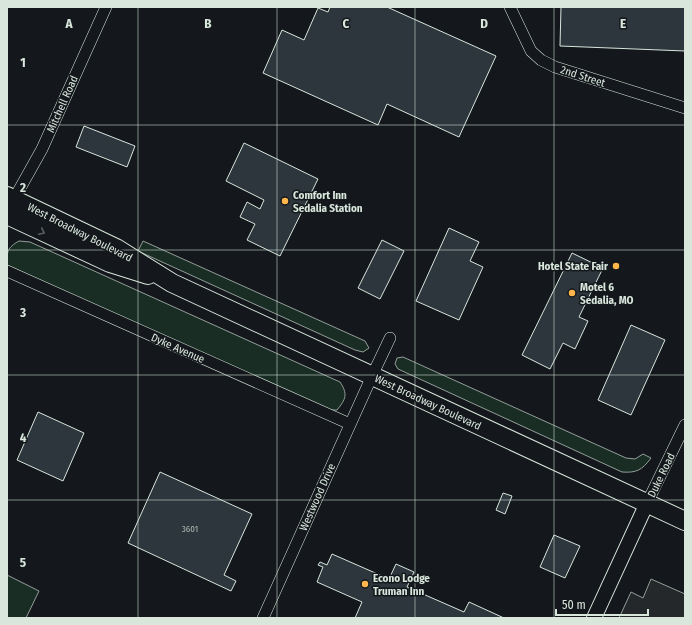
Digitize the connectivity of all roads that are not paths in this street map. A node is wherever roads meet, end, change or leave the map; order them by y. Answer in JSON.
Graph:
{"nodes":[{"id":1,"x":106,"y":7,"type":"edge"},
{"id":2,"x":510,"y":7,"type":"edge"},
{"id":3,"x":685,"y":108,"type":"edge"},
{"id":4,"x":9,"y":209,"type":"edge"},
{"id":5,"x":7,"y":271,"type":"edge"},
{"id":6,"x":390,"y":338,"type":"dead end"},
{"id":7,"x":372,"y":376,"type":"junction"},
{"id":8,"x":350,"y":424,"type":"junction"},
{"id":9,"x":685,"y":425,"type":"edge"},
{"id":10,"x":647,"y":503,"type":"junction"},
{"id":11,"x":685,"y":521,"type":"edge"},
{"id":12,"x":263,"y":618,"type":"edge"},
{"id":13,"x":594,"y":618,"type":"edge"}],
"edges":[{"from":1,"to":4,"type":"street","name":"Mitchell Road"},
{"from":2,"to":3,"type":"street","name":"2nd Street"},
{"from":4,"to":7,"type":"highway","name":"West Broadway Boulevard"},
{"from":5,"to":8,"type":"street","name":"Dyke Avenue"},
{"from":6,"to":7,"type":"street","name":"Westwood Drive"},
{"from":7,"to":8,"type":"street","name":"Westwood Drive"},
{"from":7,"to":10,"type":"highway","name":"West Broadway Boulevard"},
{"from":8,"to":12,"type":"street","name":"Westwood Drive"},
{"from":9,"to":10,"type":"street","name":"Duke Road"},
{"from":10,"to":11,"type":"highway","name":"West Broadway Boulevard"},
{"from":10,"to":13,"type":"street"}]}
